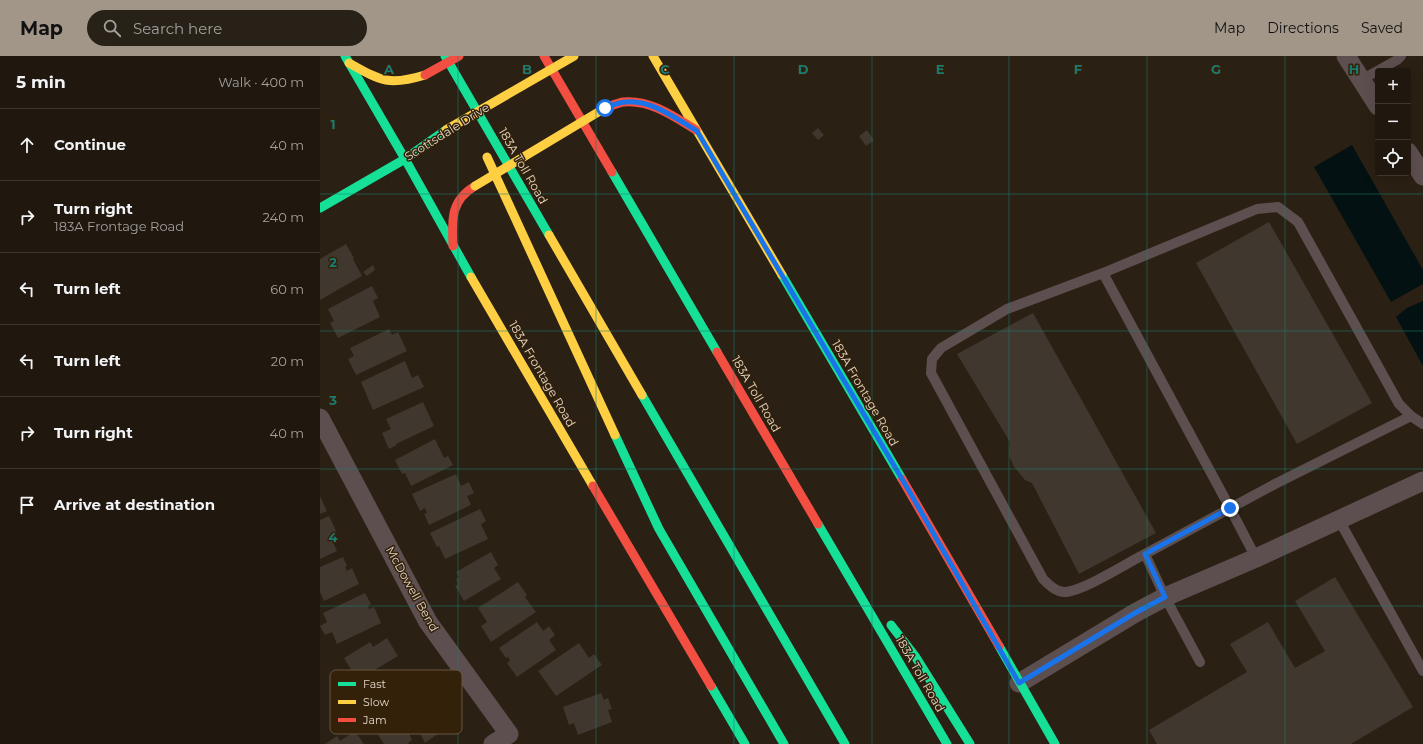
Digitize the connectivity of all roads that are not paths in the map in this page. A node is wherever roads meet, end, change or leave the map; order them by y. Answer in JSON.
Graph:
{"nodes":[{"id":1,"x":441,"y":56,"type":"edge"},
{"id":2,"x":446,"y":56,"type":"edge"},
{"id":3,"x":459,"y":56,"type":"edge"},
{"id":4,"x":544,"y":56,"type":"edge"},
{"id":5,"x":574,"y":56,"type":"edge"},
{"id":6,"x":653,"y":56,"type":"edge"},
{"id":7,"x":1346,"y":56,"type":"edge"},
{"id":8,"x":1401,"y":56,"type":"edge"},
{"id":9,"x":347,"y":60,"type":"edge"},
{"id":10,"x":1361,"y":80,"type":"junction"},
{"id":11,"x":1377,"y":104,"type":"edge"},
{"id":12,"x":474,"y":127,"type":"dead end"},
{"id":13,"x":697,"y":131,"type":"junction"},
{"id":14,"x":483,"y":149,"type":"dead end"},
{"id":15,"x":1411,"y":157,"type":"edge"},
{"id":16,"x":404,"y":159,"type":"junction"},
{"id":17,"x":1423,"y":176,"type":"edge"},
{"id":18,"x":320,"y":208,"type":"edge"},
{"id":19,"x":454,"y":249,"type":"junction"},
{"id":20,"x":1103,"y":273,"type":"junction"},
{"id":21,"x":1411,"y":416,"type":"junction"},
{"id":22,"x":320,"y":418,"type":"edge"},
{"id":23,"x":1423,"y":424,"type":"edge"},
{"id":24,"x":1423,"y":481,"type":"edge"},
{"id":25,"x":1230,"y":508,"type":"junction"},
{"id":26,"x":1339,"y":520,"type":"junction"},
{"id":27,"x":832,"y":549,"type":"junction"},
{"id":28,"x":1145,"y":554,"type":"junction"},
{"id":29,"x":1256,"y":558,"type":"junction"},
{"id":30,"x":1165,"y":597,"type":"junction"},
{"id":31,"x":876,"y":606,"type":"dead end"},
{"id":32,"x":886,"y":618,"type":"dead end"},
{"id":33,"x":1200,"y":662,"type":"dead end"},
{"id":34,"x":1423,"y":671,"type":"edge"},
{"id":35,"x":1019,"y":683,"type":"junction"},
{"id":36,"x":493,"y":744,"type":"edge"},
{"id":37,"x":745,"y":744,"type":"edge"},
{"id":38,"x":784,"y":744,"type":"edge"},
{"id":39,"x":845,"y":744,"type":"edge"},
{"id":40,"x":947,"y":744,"type":"edge"},
{"id":41,"x":970,"y":744,"type":"edge"},
{"id":42,"x":1055,"y":744,"type":"edge"}],
"edges":[{"from":1,"to":12,"type":"main road"},
{"from":2,"to":39,"type":"main road","name":"183A Toll Road"},
{"from":3,"to":9,"type":"main road","bridge":true},
{"from":4,"to":27,"type":"main road","name":"183A Toll Road"},
{"from":5,"to":16,"type":"main road","name":"Scottsdale Drive","bridge":true},
{"from":6,"to":13,"type":"main road","name":"183A Frontage Road"},
{"from":7,"to":10,"type":"street"},
{"from":8,"to":10,"type":"lane"},
{"from":9,"to":16,"type":"main road","name":"183A Frontage Road"},
{"from":10,"to":11,"type":"street"},
{"from":13,"to":19,"type":"main road","bridge":true},
{"from":13,"to":35,"type":"main road","name":"183A Frontage Road"},
{"from":14,"to":38,"type":"main road"},
{"from":15,"to":17,"type":"street"},
{"from":16,"to":18,"type":"main road","name":"Scottsdale Drive"},
{"from":16,"to":19,"type":"main road","name":"183A Frontage Road"},
{"from":19,"to":37,"type":"main road","name":"183A Frontage Road"},
{"from":20,"to":21,"type":"lane"},
{"from":20,"to":25,"type":"lane"},
{"from":20,"to":28,"type":"lane"},
{"from":21,"to":23,"type":"lane"},
{"from":21,"to":25,"type":"lane"},
{"from":22,"to":36,"type":"street","name":"McDowell Bend"},
{"from":24,"to":26,"type":"street"},
{"from":25,"to":28,"type":"lane"},
{"from":25,"to":29,"type":"lane"},
{"from":26,"to":29,"type":"street"},
{"from":26,"to":34,"type":"lane"},
{"from":27,"to":31,"type":"main road"},
{"from":27,"to":40,"type":"main road","name":"183A Toll Road"},
{"from":28,"to":30,"type":"lane"},
{"from":29,"to":30,"type":"street"},
{"from":30,"to":33,"type":"lane"},
{"from":30,"to":35,"type":"street"},
{"from":32,"to":41,"type":"main road"},
{"from":35,"to":42,"type":"main road","name":"183A Frontage Road"}]}
